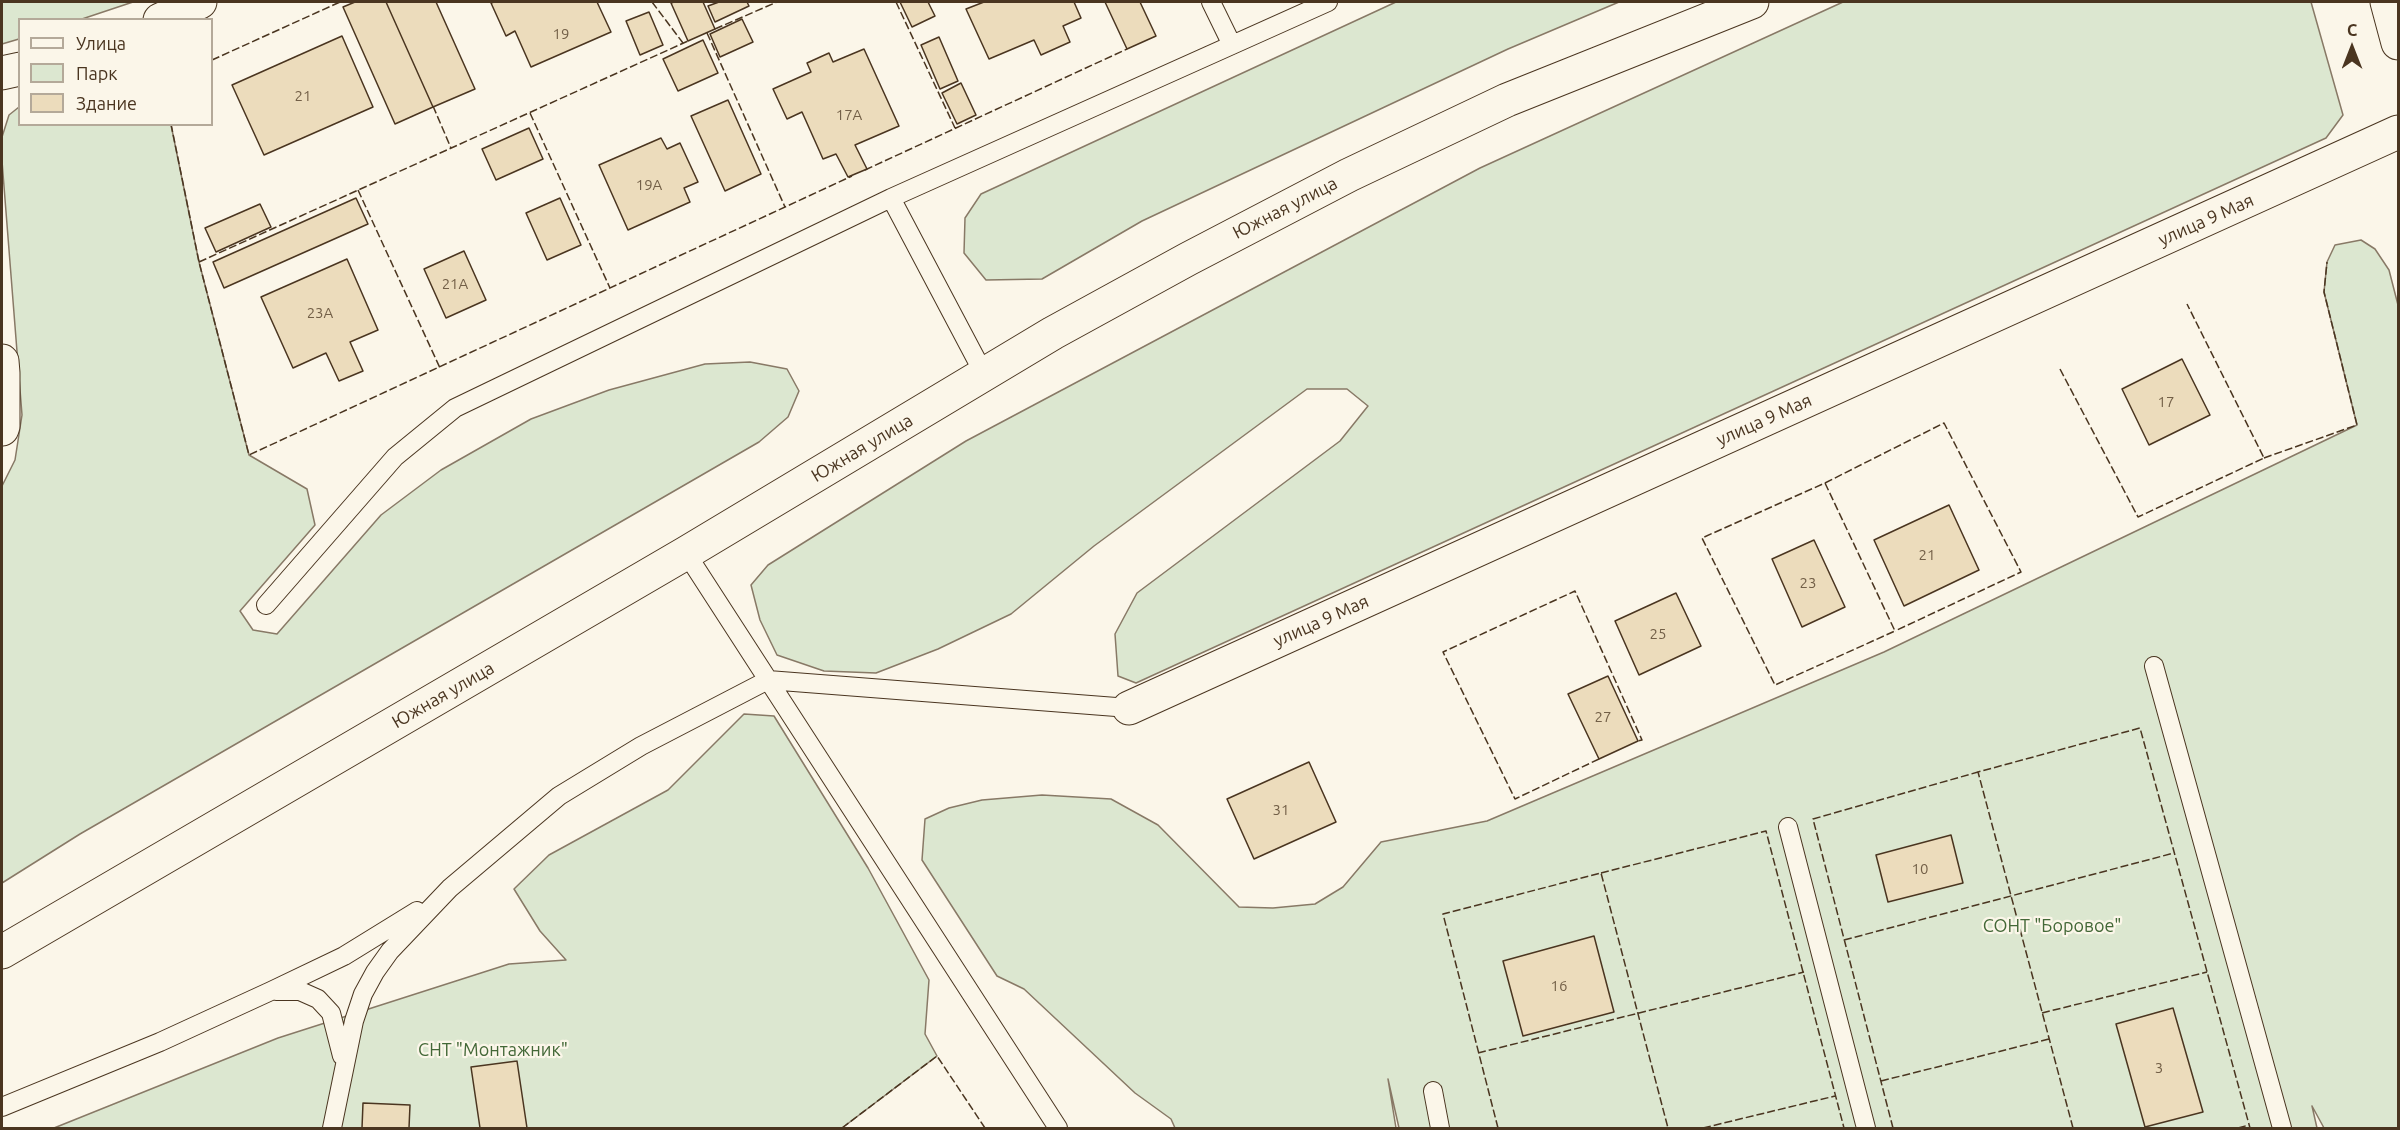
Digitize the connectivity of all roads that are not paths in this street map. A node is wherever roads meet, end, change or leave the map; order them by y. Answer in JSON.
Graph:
{"nodes":[{"id":1,"x":200,"y":2,"type":"edge"},
{"id":2,"x":1211,"y":2,"type":"edge"},
{"id":3,"x":1328,"y":2,"type":"edge"},
{"id":4,"x":1752,"y":2,"type":"edge"},
{"id":5,"x":2387,"y":2,"type":"edge"},
{"id":6,"x":164,"y":18,"type":"edge"},
{"id":7,"x":2398,"y":44,"type":"edge"},
{"id":8,"x":1232,"y":45,"type":"junction"},
{"id":9,"x":18,"y":69,"type":"edge"},
{"id":10,"x":2,"y":73,"type":"edge"},
{"id":11,"x":2398,"y":132,"type":"edge"},
{"id":12,"x":891,"y":198,"type":"junction"},
{"id":13,"x":2,"y":361,"type":"edge"},
{"id":14,"x":984,"y":374,"type":"junction"},
{"id":15,"x":2,"y":429,"type":"edge"},
{"id":16,"x":686,"y":553,"type":"junction"},
{"id":17,"x":266,"y":605,"type":"dead end"},
{"id":18,"x":2154,"y":666,"type":"dead end"},
{"id":19,"x":768,"y":680,"type":"junction"},
{"id":20,"x":1128,"y":708,"type":"joint"},
{"id":21,"x":1788,"y":827,"type":"dead end"},
{"id":22,"x":450,"y":888,"type":"junction"},
{"id":23,"x":2,"y":952,"type":"edge"},
{"id":24,"x":271,"y":991,"type":"junction"},
{"id":25,"x":344,"y":1064,"type":"junction"},
{"id":26,"x":1433,"y":1091,"type":"dead end"},
{"id":27,"x":2,"y":1107,"type":"edge"},
{"id":28,"x":332,"y":1128,"type":"edge"},
{"id":29,"x":1058,"y":1128,"type":"edge"},
{"id":30,"x":1440,"y":1128,"type":"edge"},
{"id":31,"x":1866,"y":1128,"type":"edge"},
{"id":32,"x":2282,"y":1128,"type":"edge"}],
"edges":[{"from":1,"to":6,"type":"main road"},
{"from":2,"to":8,"type":"lane"},
{"from":3,"to":8,"type":"lane"},
{"from":4,"to":14,"type":"main road","name":"Южная улица"},
{"from":5,"to":7,"type":"main road"},
{"from":8,"to":12,"type":"lane"},
{"from":9,"to":10,"type":"main road"},
{"from":11,"to":20,"type":"main road","name":"улица 9 Мая"},
{"from":12,"to":14,"type":"lane"},
{"from":12,"to":17,"type":"lane"},
{"from":13,"to":15,"type":"main road"},
{"from":14,"to":16,"type":"main road","name":"Южная улица"},
{"from":16,"to":19,"type":"lane"},
{"from":16,"to":23,"type":"main road","name":"Южная улица"},
{"from":18,"to":32,"type":"lane"},
{"from":19,"to":20,"type":"lane"},
{"from":19,"to":22,"type":"lane"},
{"from":19,"to":29,"type":"lane"},
{"from":21,"to":31,"type":"lane"},
{"from":22,"to":24,"type":"lane"},
{"from":22,"to":25,"type":"lane"},
{"from":24,"to":25,"type":"lane"},
{"from":24,"to":27,"type":"lane"},
{"from":25,"to":28,"type":"lane"},
{"from":26,"to":30,"type":"lane"}]}
